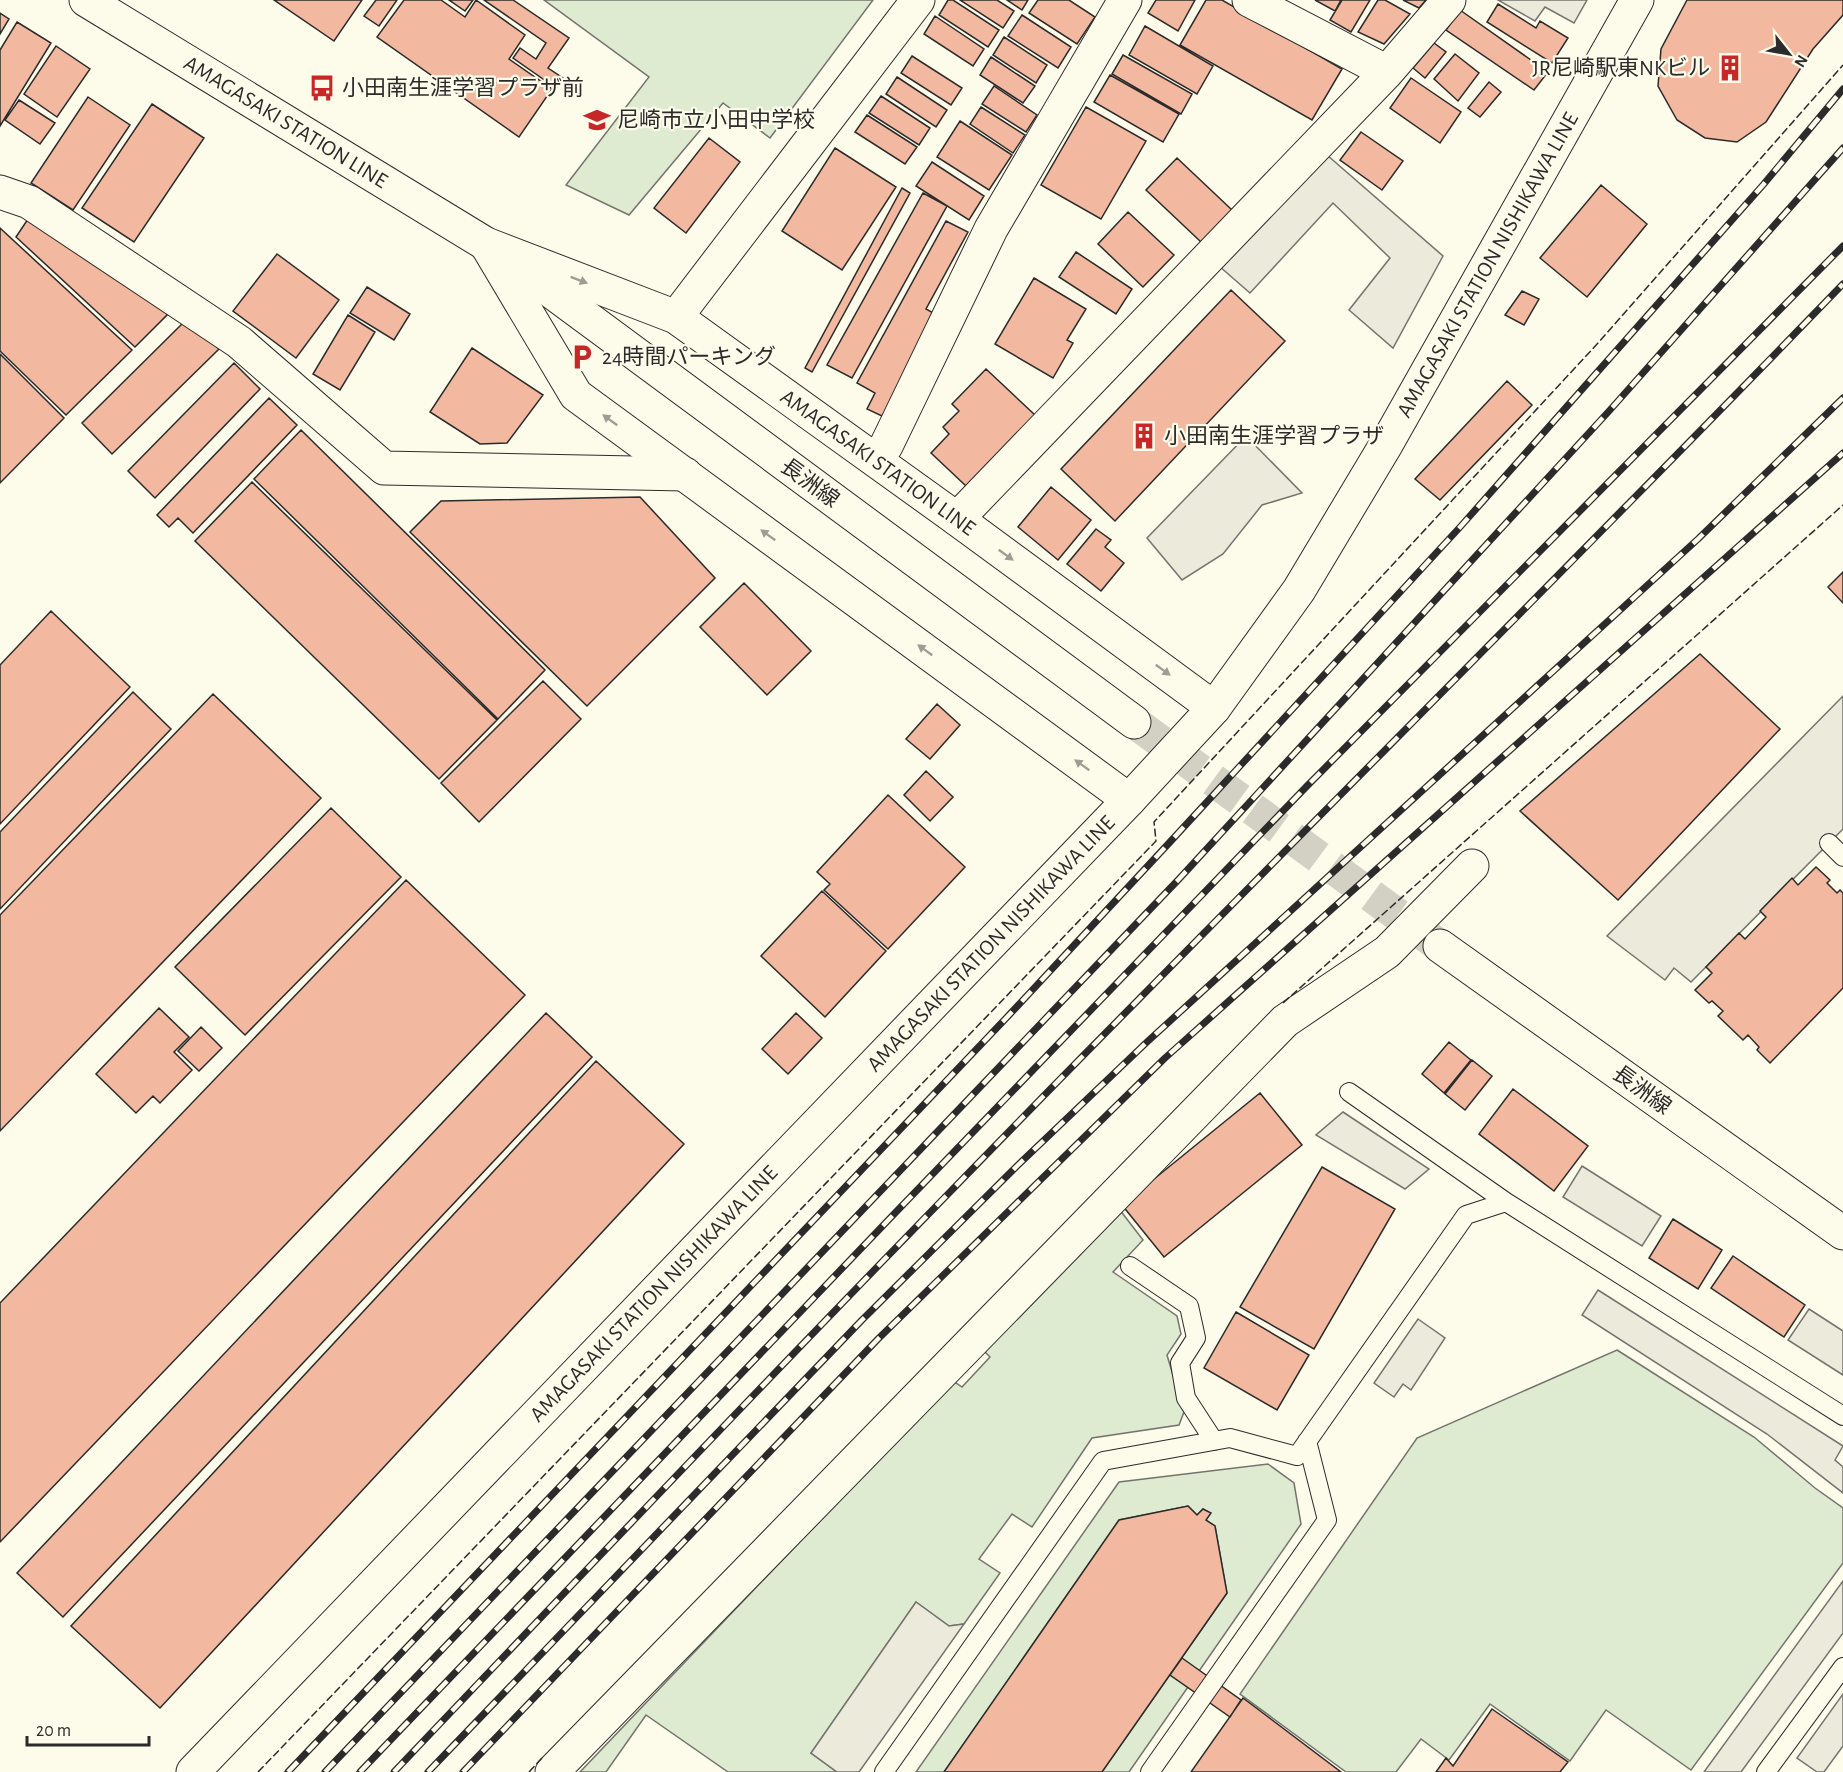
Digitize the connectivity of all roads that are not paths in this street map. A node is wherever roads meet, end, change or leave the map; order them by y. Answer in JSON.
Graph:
{"nodes":[{"id":1,"x":86,"y":0,"type":"edge"},
{"id":2,"x":918,"y":0,"type":"edge"},
{"id":3,"x":1125,"y":0,"type":"edge"},
{"id":4,"x":1249,"y":0,"type":"edge"},
{"id":5,"x":1449,"y":0,"type":"edge"},
{"id":6,"x":1637,"y":0,"type":"edge"},
{"id":7,"x":1387,"y":72,"type":"junction"},
{"id":8,"x":0,"y":192,"type":"edge"},
{"id":9,"x":486,"y":244,"type":"junction"},
{"id":10,"x":676,"y":317,"type":"junction"},
{"id":11,"x":874,"y":459,"type":"junction"},
{"id":12,"x":685,"y":474,"type":"junction"},
{"id":13,"x":957,"y":519,"type":"junction"},
{"id":14,"x":1214,"y":708,"type":"junction"},
{"id":15,"x":1134,"y":722,"type":"tunnel mouth"},
{"id":16,"x":1129,"y":800,"type":"junction"},
{"id":17,"x":1828,"y":843,"type":"dead end"},
{"id":18,"x":1843,"y":857,"type":"edge"},
{"id":19,"x":1472,"y":866,"type":"dead end"},
{"id":20,"x":1440,"y":946,"type":"tunnel mouth"},
{"id":21,"x":1349,"y":1092,"type":"dead end"},
{"id":22,"x":1506,"y":1203,"type":"junction"},
{"id":23,"x":1843,"y":1233,"type":"edge"},
{"id":24,"x":1130,"y":1266,"type":"dead end"},
{"id":25,"x":1843,"y":1416,"type":"edge"},
{"id":26,"x":1214,"y":1441,"type":"junction"},
{"id":27,"x":1307,"y":1441,"type":"junction"},
{"id":28,"x":1843,"y":1667,"type":"edge"},
{"id":29,"x":193,"y":1772,"type":"edge"},
{"id":30,"x":552,"y":1772,"type":"edge"},
{"id":31,"x":884,"y":1772,"type":"edge"},
{"id":32,"x":1150,"y":1772,"type":"edge"},
{"id":33,"x":1766,"y":1772,"type":"edge"}],
"edges":[{"from":1,"to":9,"type":"street","name":"AMAGASAKI STATION LINE"},
{"from":2,"to":10,"type":"street"},
{"from":3,"to":11,"type":"street"},
{"from":4,"to":7,"type":"street"},
{"from":5,"to":7,"type":"street"},
{"from":6,"to":14,"type":"street","name":"AMAGASAKI STATION NISHIKAWA LINE"},
{"from":7,"to":13,"type":"street"},
{"from":8,"to":12,"type":"street"},
{"from":9,"to":10,"type":"street","name":"AMAGASAKI STATION LINE","one_way":true},
{"from":12,"to":9,"type":"street","name":"AMAGASAKI STATION LINE","one_way":true},
{"from":9,"to":15,"type":"street","name":"長洲線"},
{"from":10,"to":11,"type":"street","name":"AMAGASAKI STATION LINE"},
{"from":11,"to":13,"type":"street","name":"AMAGASAKI STATION LINE"},
{"from":16,"to":12,"type":"street","name":"AMAGASAKI STATION LINE","one_way":true},
{"from":13,"to":14,"type":"street","name":"AMAGASAKI STATION LINE","one_way":true},
{"from":14,"to":16,"type":"street","name":"AMAGASAKI STATION NISHIKAWA LINE"},
{"from":16,"to":29,"type":"street","name":"AMAGASAKI STATION NISHIKAWA LINE"},
{"from":17,"to":18,"type":"lane"},
{"from":19,"to":30,"type":"street"},
{"from":20,"to":23,"type":"street","name":"長洲線"},
{"from":21,"to":22,"type":"lane"},
{"from":22,"to":25,"type":"lane"},
{"from":22,"to":27,"type":"lane"},
{"from":24,"to":26,"type":"lane"},
{"from":26,"to":27,"type":"lane"},
{"from":26,"to":31,"type":"lane"},
{"from":27,"to":32,"type":"lane"},
{"from":28,"to":33,"type":"lane"}]}
